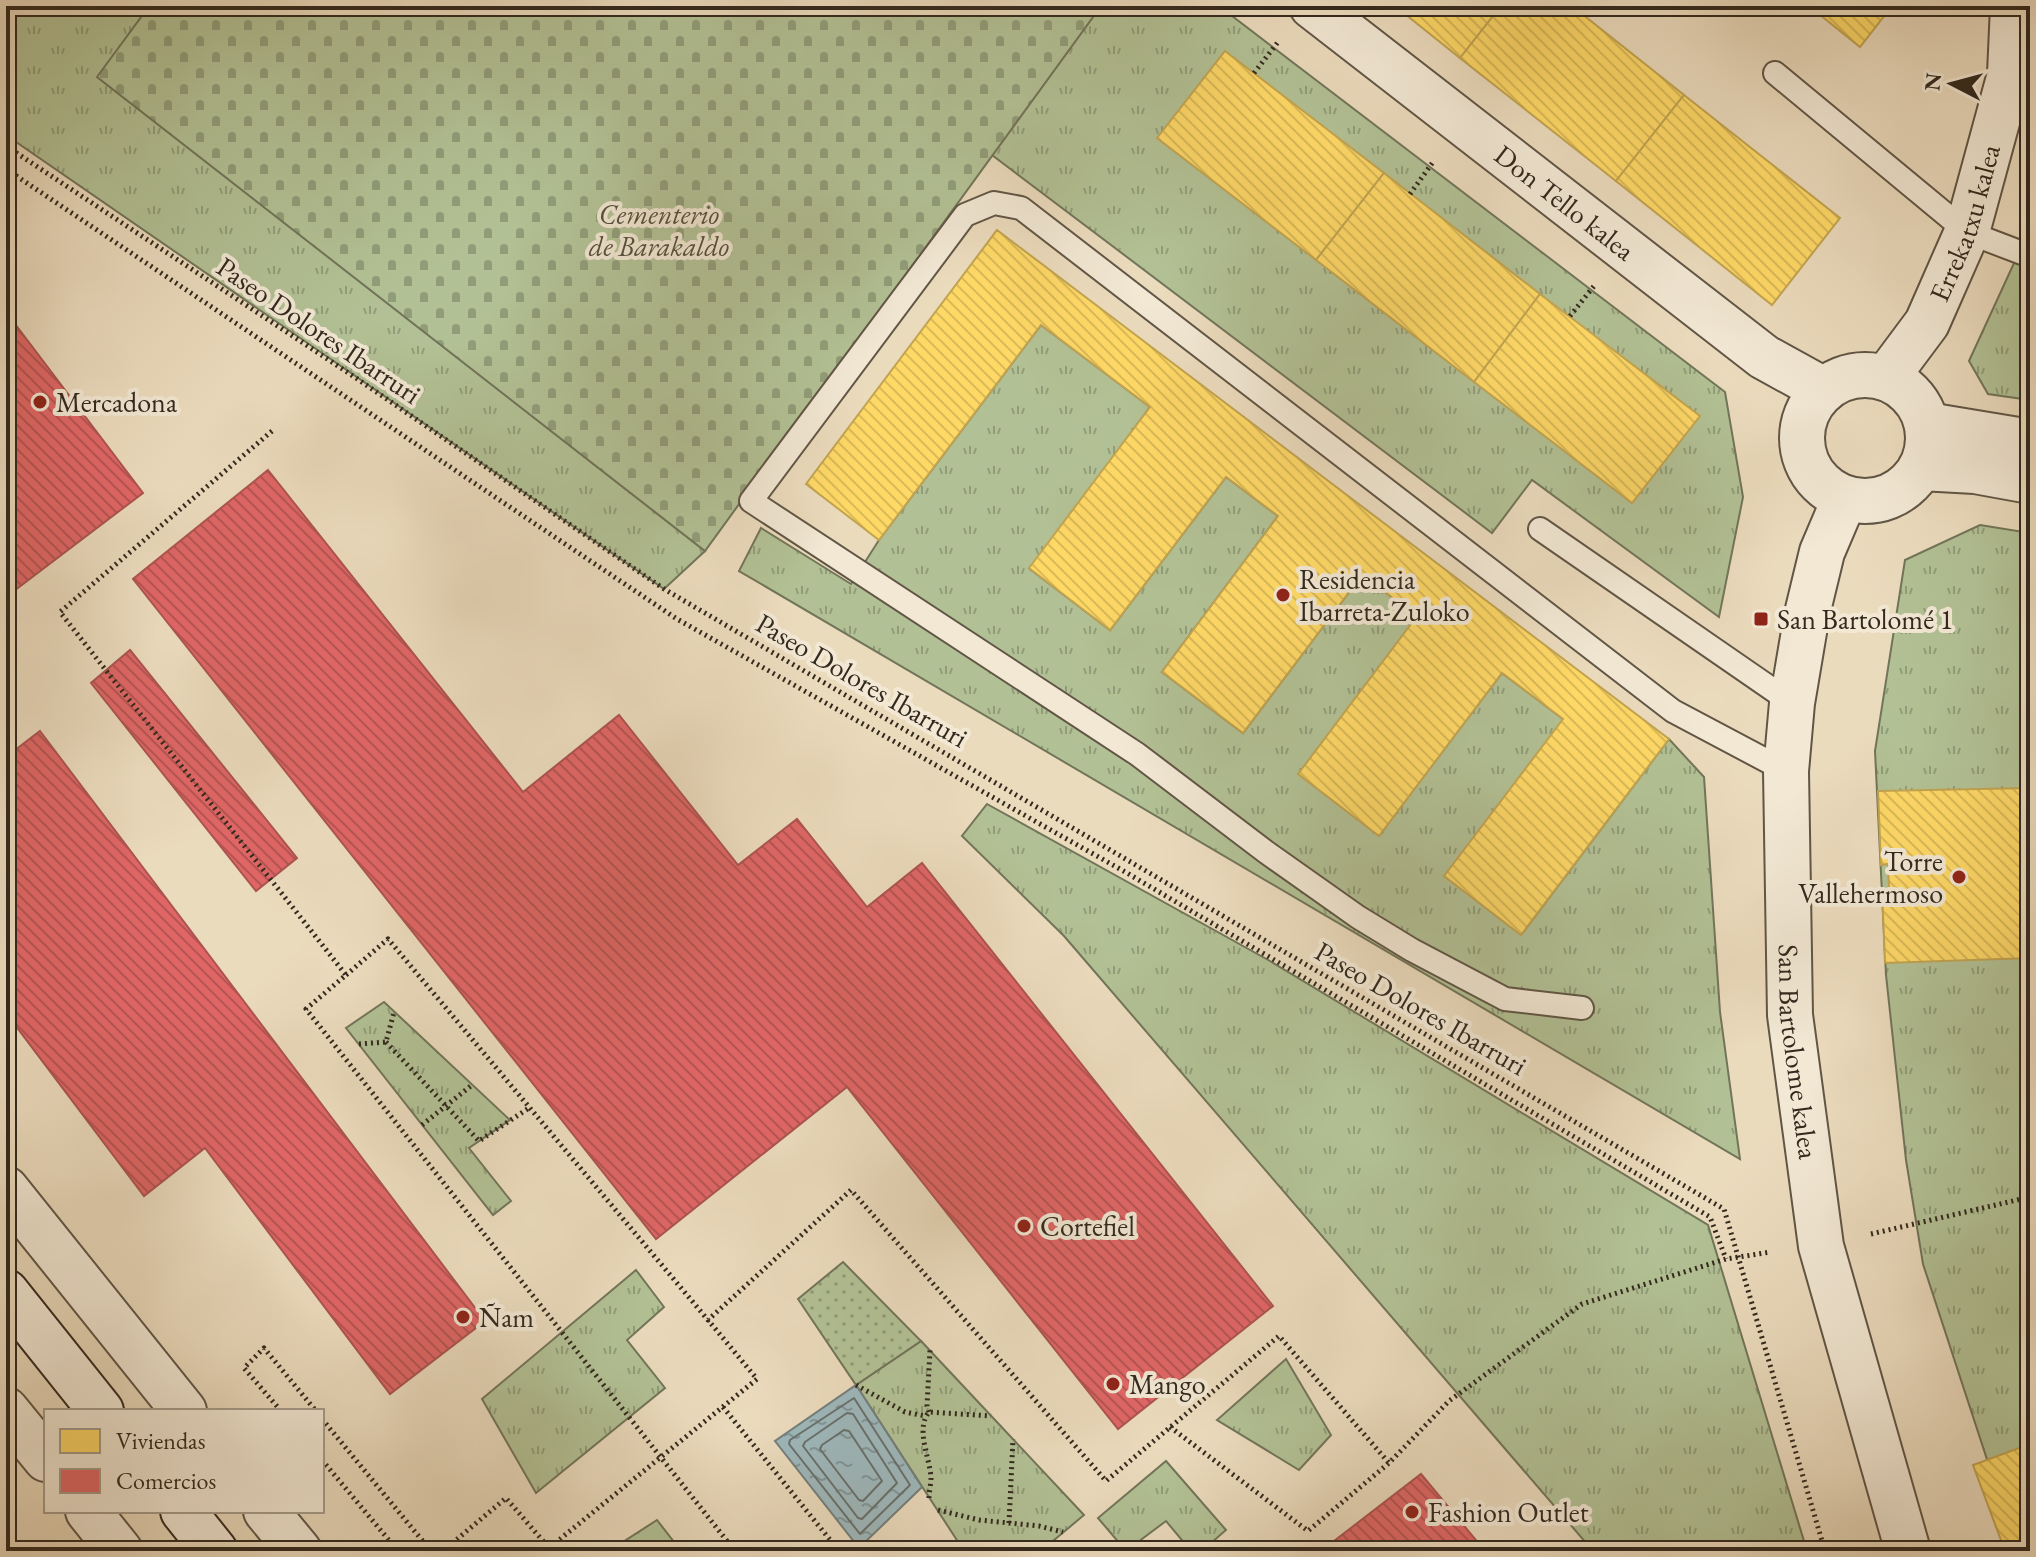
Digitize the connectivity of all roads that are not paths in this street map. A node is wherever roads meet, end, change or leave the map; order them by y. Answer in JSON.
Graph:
{"nodes":[{"id":1,"x":1312,"y":6,"type":"edge"},
{"id":2,"x":2013,"y":6,"type":"edge"},
{"id":3,"x":1775,"y":73,"type":"dead end"},
{"id":4,"x":1967,"y":232,"type":"junction"},
{"id":5,"x":2030,"y":256,"type":"edge"},
{"id":6,"x":1886,"y":378,"type":"junction"},
{"id":7,"x":1824,"y":390,"type":"junction"},
{"id":8,"x":1927,"y":425,"type":"junction"},
{"id":9,"x":2030,"y":442,"type":"edge"},
{"id":10,"x":1921,"y":468,"type":"junction"},
{"id":11,"x":2030,"y":481,"type":"edge"},
{"id":12,"x":1845,"y":498,"type":"junction"},
{"id":13,"x":1540,"y":529,"type":"dead end"},
{"id":14,"x":1792,"y":703,"type":"junction"},
{"id":15,"x":1786,"y":771,"type":"junction"},
{"id":16,"x":1582,"y":1008,"type":"dead end"},
{"id":17,"x":6,"y":1189,"type":"edge"},
{"id":18,"x":6,"y":1292,"type":"edge"},
{"id":19,"x":99,"y":1409,"type":"edge"},
{"id":20,"x":182,"y":1409,"type":"edge"},
{"id":21,"x":6,"y":1410,"type":"edge"},
{"id":22,"x":44,"y":1457,"type":"edge"},
{"id":23,"x":90,"y":1513,"type":"edge"},
{"id":24,"x":185,"y":1513,"type":"edge"},
{"id":25,"x":268,"y":1513,"type":"edge"},
{"id":26,"x":120,"y":1551,"type":"edge"},
{"id":27,"x":215,"y":1551,"type":"edge"},
{"id":28,"x":299,"y":1551,"type":"edge"},
{"id":29,"x":1908,"y":1551,"type":"edge"}],
"edges":[{"from":1,"to":7,"type":"street","name":"Don Tello kalea"},
{"from":2,"to":4,"type":"street","name":"Errekatxu kalea"},
{"from":3,"to":4,"type":"lane"},
{"from":4,"to":5,"type":"lane"},
{"from":4,"to":6,"type":"street","name":"Errekatxu kalea"},
{"from":6,"to":7,"type":"street"},
{"from":6,"to":8,"type":"street"},
{"from":7,"to":12,"type":"street"},
{"from":8,"to":9,"type":"street"},
{"from":8,"to":10,"type":"street"},
{"from":10,"to":11,"type":"street"},
{"from":10,"to":12,"type":"street"},
{"from":12,"to":14,"type":"street","name":"San Bartolome kalea"},
{"from":13,"to":14,"type":"lane"},
{"from":14,"to":15,"type":"street","name":"San Bartolome kalea"},
{"from":15,"to":16,"type":"lane"},
{"from":15,"to":29,"type":"street","name":"San Bartolome kalea"},
{"from":17,"to":20,"type":"street"},
{"from":18,"to":19,"type":"street"},
{"from":21,"to":22,"type":"street"},
{"from":23,"to":26,"type":"street"},
{"from":24,"to":27,"type":"street"},
{"from":25,"to":28,"type":"street"}]}
